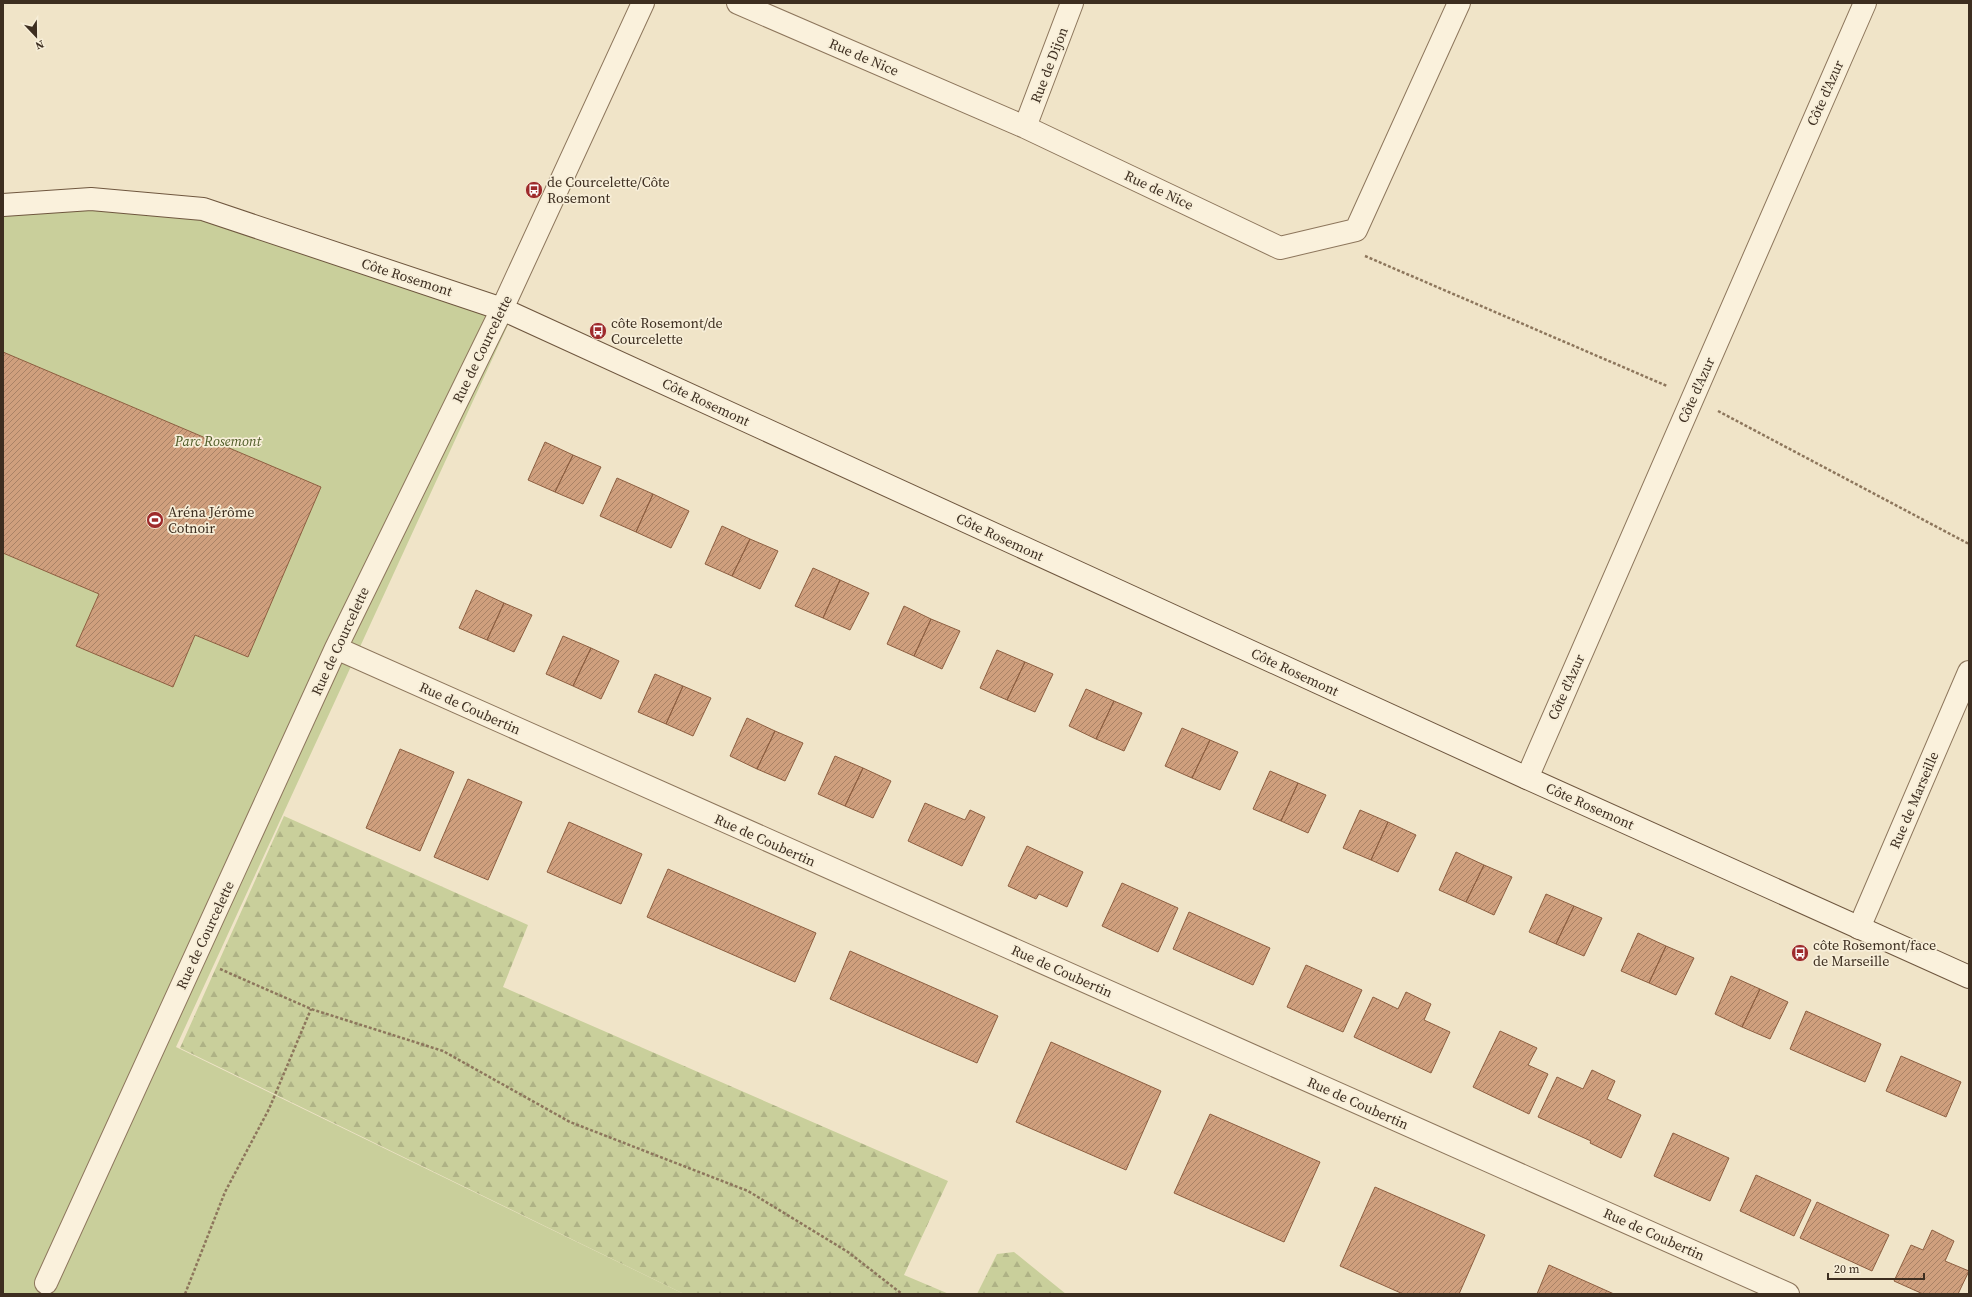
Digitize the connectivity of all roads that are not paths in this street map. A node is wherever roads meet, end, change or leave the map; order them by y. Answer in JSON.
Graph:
{"nodes":[{"id":1,"x":643,"y":3,"type":"edge"},
{"id":2,"x":738,"y":3,"type":"edge"},
{"id":3,"x":1072,"y":3,"type":"edge"},
{"id":4,"x":1459,"y":3,"type":"edge"},
{"id":5,"x":1865,"y":3,"type":"edge"},
{"id":6,"x":1025,"y":127,"type":"junction"},
{"id":7,"x":3,"y":205,"type":"edge"},
{"id":8,"x":502,"y":309,"type":"junction"},
{"id":9,"x":336,"y":648,"type":"junction"},
{"id":10,"x":1969,"y":672,"type":"edge"},
{"id":11,"x":1527,"y":778,"type":"junction"},
{"id":12,"x":1859,"y":928,"type":"junction"},
{"id":13,"x":1969,"y":977,"type":"edge"},
{"id":14,"x":46,"y":1283,"type":"dead end"},
{"id":15,"x":1788,"y":1294,"type":"edge"}],
"edges":[{"from":1,"to":8,"type":"street","name":"Rue de Courcelette"},
{"from":2,"to":6,"type":"street","name":"Rue de Nice"},
{"from":3,"to":6,"type":"street","name":"Rue de Dijon"},
{"from":4,"to":6,"type":"street","name":"Rue de Nice"},
{"from":5,"to":11,"type":"street","name":"Côte d'Azur"},
{"from":7,"to":8,"type":"street","name":"Côte Rosemont"},
{"from":8,"to":9,"type":"street","name":"Rue de Courcelette"},
{"from":8,"to":11,"type":"street","name":"Côte Rosemont"},
{"from":9,"to":14,"type":"street","name":"Rue de Courcelette"},
{"from":9,"to":15,"type":"street","name":"Rue de Coubertin"},
{"from":10,"to":12,"type":"street","name":"Rue de Marseille"},
{"from":11,"to":12,"type":"street","name":"Côte Rosemont"},
{"from":12,"to":13,"type":"street","name":"Côte Rosemont"}]}
